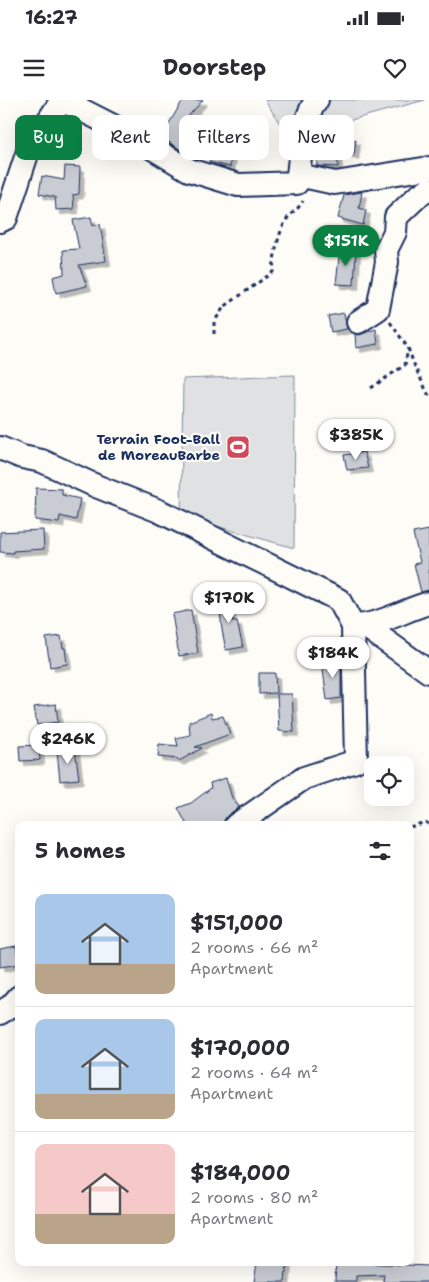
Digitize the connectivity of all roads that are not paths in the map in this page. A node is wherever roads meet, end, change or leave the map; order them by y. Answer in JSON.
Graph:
{"nodes":[{"id":1,"x":62,"y":100,"type":"edge"},
{"id":2,"x":317,"y":100,"type":"edge"},
{"id":3,"x":429,"y":168,"type":"edge"},
{"id":4,"x":298,"y":175,"type":"junction"},
{"id":5,"x":429,"y":189,"type":"edge"},
{"id":6,"x":0,"y":221,"type":"edge"},
{"id":7,"x":358,"y":322,"type":"dead end"},
{"id":8,"x":0,"y":448,"type":"edge"},
{"id":9,"x":429,"y":603,"type":"edge"},
{"id":10,"x":359,"y":626,"type":"junction"},
{"id":11,"x":429,"y":672,"type":"edge"},
{"id":12,"x":242,"y":821,"type":"edge"},
{"id":13,"x":15,"y":1002,"type":"edge"},
{"id":14,"x":0,"y":1013,"type":"edge"}],
"edges":[{"from":1,"to":4,"type":"street"},
{"from":1,"to":6,"type":"street"},
{"from":2,"to":4,"type":"street"},
{"from":3,"to":4,"type":"street"},
{"from":5,"to":7,"type":"street"},
{"from":8,"to":10,"type":"street"},
{"from":9,"to":10,"type":"street"},
{"from":10,"to":11,"type":"street"},
{"from":10,"to":12,"type":"street"},
{"from":13,"to":14,"type":"street"}]}
